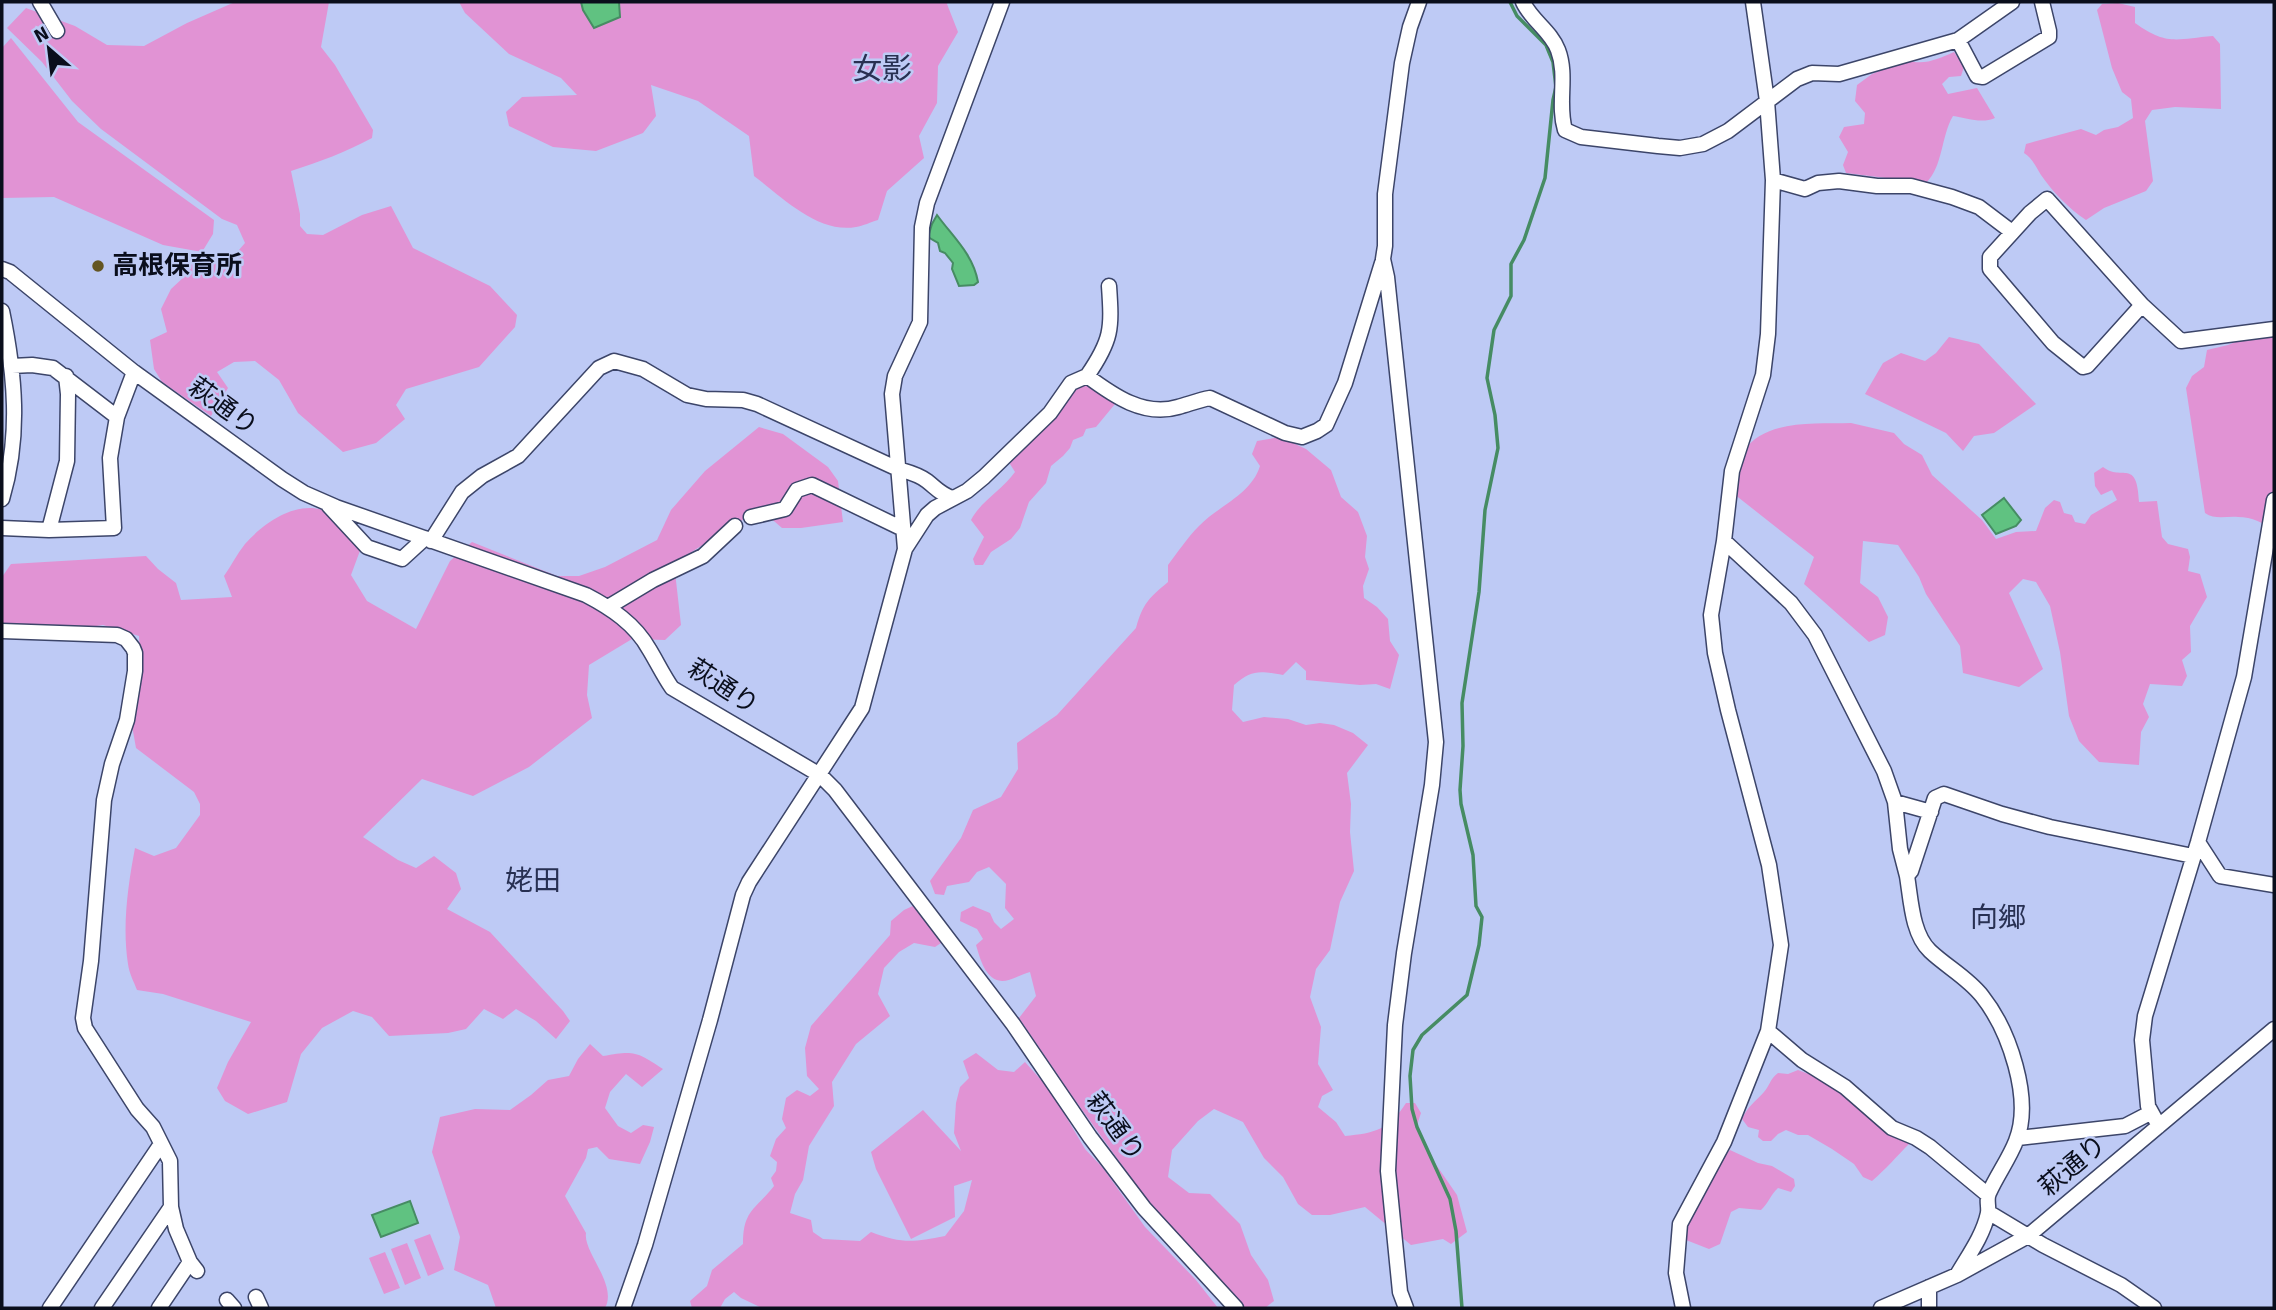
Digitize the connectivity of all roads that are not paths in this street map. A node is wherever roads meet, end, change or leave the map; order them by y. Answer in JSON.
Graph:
{"nodes":[{"id":1,"x":40,"y":2,"type":"edge"},
{"id":2,"x":1002,"y":2,"type":"edge"},
{"id":3,"x":1419,"y":2,"type":"edge"},
{"id":4,"x":1523,"y":2,"type":"edge"},
{"id":5,"x":1753,"y":2,"type":"edge"},
{"id":6,"x":2012,"y":2,"type":"edge"},
{"id":7,"x":2042,"y":2,"type":"edge"},
{"id":8,"x":57,"y":31,"type":"dead end"},
{"id":9,"x":1958,"y":40,"type":"junction"},
{"id":10,"x":1768,"y":101,"type":"junction"},
{"id":11,"x":1773,"y":180,"type":"junction"},
{"id":12,"x":2012,"y":232,"type":"junction"},
{"id":13,"x":1383,"y":259,"type":"junction"},
{"id":14,"x":2,"y":270,"type":"edge"},
{"id":15,"x":1109,"y":286,"type":"dead end"},
{"id":16,"x":2142,"y":305,"type":"junction"},
{"id":17,"x":2,"y":311,"type":"edge"},
{"id":18,"x":2274,"y":329,"type":"edge"},
{"id":19,"x":12,"y":366,"type":"junction"},
{"id":20,"x":134,"y":372,"type":"junction"},
{"id":21,"x":66,"y":376,"type":"junction"},
{"id":22,"x":1087,"y":376,"type":"junction"},
{"id":23,"x":117,"y":417,"type":"junction"},
{"id":24,"x":898,"y":469,"type":"junction"},
{"id":25,"x":938,"y":493,"type":"junction"},
{"id":26,"x":2,"y":494,"type":"edge"},
{"id":27,"x":952,"y":498,"type":"junction"},
{"id":28,"x":2274,"y":500,"type":"edge"},
{"id":29,"x":326,"y":503,"type":"junction"},
{"id":30,"x":935,"y":508,"type":"junction"},
{"id":31,"x":751,"y":517,"type":"dead end"},
{"id":32,"x":735,"y":526,"type":"dead end"},
{"id":33,"x":2,"y":527,"type":"edge"},
{"id":34,"x":903,"y":529,"type":"junction"},
{"id":35,"x":49,"y":530,"type":"junction"},
{"id":36,"x":428,"y":539,"type":"junction"},
{"id":37,"x":1724,"y":541,"type":"junction"},
{"id":38,"x":905,"y":549,"type":"junction"},
{"id":39,"x":608,"y":607,"type":"junction"},
{"id":40,"x":2,"y":631,"type":"edge"},
{"id":41,"x":820,"y":775,"type":"junction"},
{"id":42,"x":1895,"y":802,"type":"junction"},
{"id":43,"x":1931,"y":812,"type":"junction"},
{"id":44,"x":2195,"y":849,"type":"junction"},
{"id":45,"x":1907,"y":876,"type":"junction"},
{"id":46,"x":2274,"y":885,"type":"edge"},
{"id":47,"x":2274,"y":1029,"type":"edge"},
{"id":48,"x":1768,"y":1031,"type":"junction"},
{"id":49,"x":2154,"y":1119,"type":"junction"},
{"id":50,"x":2018,"y":1138,"type":"junction"},
{"id":51,"x":161,"y":1144,"type":"junction"},
{"id":52,"x":1988,"y":1195,"type":"junction"},
{"id":53,"x":171,"y":1207,"type":"junction"},
{"id":54,"x":1988,"y":1212,"type":"junction"},
{"id":55,"x":2028,"y":1236,"type":"junction"},
{"id":56,"x":1956,"y":1275,"type":"junction"},
{"id":57,"x":1930,"y":1287,"type":"junction"},
{"id":58,"x":50,"y":1308,"type":"edge"},
{"id":59,"x":103,"y":1308,"type":"edge"},
{"id":60,"x":159,"y":1308,"type":"edge"},
{"id":61,"x":623,"y":1308,"type":"edge"},
{"id":62,"x":1236,"y":1308,"type":"edge"},
{"id":63,"x":1406,"y":1308,"type":"edge"},
{"id":64,"x":1683,"y":1308,"type":"edge"},
{"id":65,"x":1881,"y":1308,"type":"edge"},
{"id":66,"x":1929,"y":1308,"type":"edge"},
{"id":67,"x":2154,"y":1308,"type":"edge"}],
"edges":[{"from":1,"to":8,"type":"street"},
{"from":2,"to":24,"type":"street"},
{"from":3,"to":13,"type":"street"},
{"from":4,"to":10,"type":"street"},
{"from":5,"to":10,"type":"street"},
{"from":6,"to":9,"type":"street"},
{"from":7,"to":9,"type":"street"},
{"from":9,"to":10,"type":"street"},
{"from":10,"to":11,"type":"street"},
{"from":11,"to":12,"type":"street"},
{"from":11,"to":37,"type":"street"},
{"from":12,"to":16,"type":"street"},
{"from":12,"to":16,"type":"street"},
{"from":13,"to":22,"type":"street"},
{"from":13,"to":63,"type":"street"},
{"from":14,"to":20,"type":"street","name":"萩通り"},
{"from":15,"to":22,"type":"street"},
{"from":16,"to":18,"type":"street"},
{"from":17,"to":19,"type":"street"},
{"from":19,"to":21,"type":"street"},
{"from":19,"to":26,"type":"street"},
{"from":20,"to":23,"type":"street"},
{"from":20,"to":29,"type":"street","name":"萩通り"},
{"from":21,"to":23,"type":"street"},
{"from":21,"to":35,"type":"street"},
{"from":22,"to":27,"type":"street"},
{"from":23,"to":35,"type":"street"},
{"from":24,"to":25,"type":"street"},
{"from":24,"to":34,"type":"street"},
{"from":24,"to":36,"type":"street"},
{"from":25,"to":27,"type":"street"},
{"from":25,"to":30,"type":"street"},
{"from":27,"to":30,"type":"street"},
{"from":28,"to":44,"type":"street"},
{"from":29,"to":36,"type":"street","name":"萩通り"},
{"from":29,"to":36,"type":"street"},
{"from":30,"to":38,"type":"street"},
{"from":31,"to":34,"type":"street"},
{"from":32,"to":39,"type":"street"},
{"from":33,"to":35,"type":"street"},
{"from":34,"to":38,"type":"street"},
{"from":36,"to":39,"type":"street","name":"萩通り"},
{"from":37,"to":42,"type":"street"},
{"from":37,"to":48,"type":"street"},
{"from":38,"to":41,"type":"street"},
{"from":39,"to":41,"type":"street","name":"萩通り"},
{"from":40,"to":51,"type":"street"},
{"from":41,"to":61,"type":"street"},
{"from":41,"to":62,"type":"street","name":"萩通り"},
{"from":42,"to":43,"type":"street"},
{"from":42,"to":45,"type":"street"},
{"from":43,"to":44,"type":"street"},
{"from":43,"to":45,"type":"street"},
{"from":44,"to":46,"type":"street"},
{"from":44,"to":49,"type":"street"},
{"from":45,"to":50,"type":"street"},
{"from":47,"to":49,"type":"street","name":"萩通り"},
{"from":48,"to":52,"type":"street"},
{"from":48,"to":64,"type":"street"},
{"from":49,"to":50,"type":"street"},
{"from":49,"to":55,"type":"street","name":"萩通り"},
{"from":50,"to":52,"type":"street"},
{"from":51,"to":53,"type":"street"},
{"from":51,"to":58,"type":"street"},
{"from":52,"to":54,"type":"street"},
{"from":53,"to":59,"type":"street"},
{"from":53,"to":60,"type":"street"},
{"from":54,"to":55,"type":"street"},
{"from":54,"to":56,"type":"street"},
{"from":55,"to":56,"type":"street","name":"萩通り"},
{"from":55,"to":67,"type":"street"},
{"from":56,"to":57,"type":"street","name":"萩通り"},
{"from":57,"to":65,"type":"street","name":"萩通り"},
{"from":57,"to":66,"type":"street"}]}
